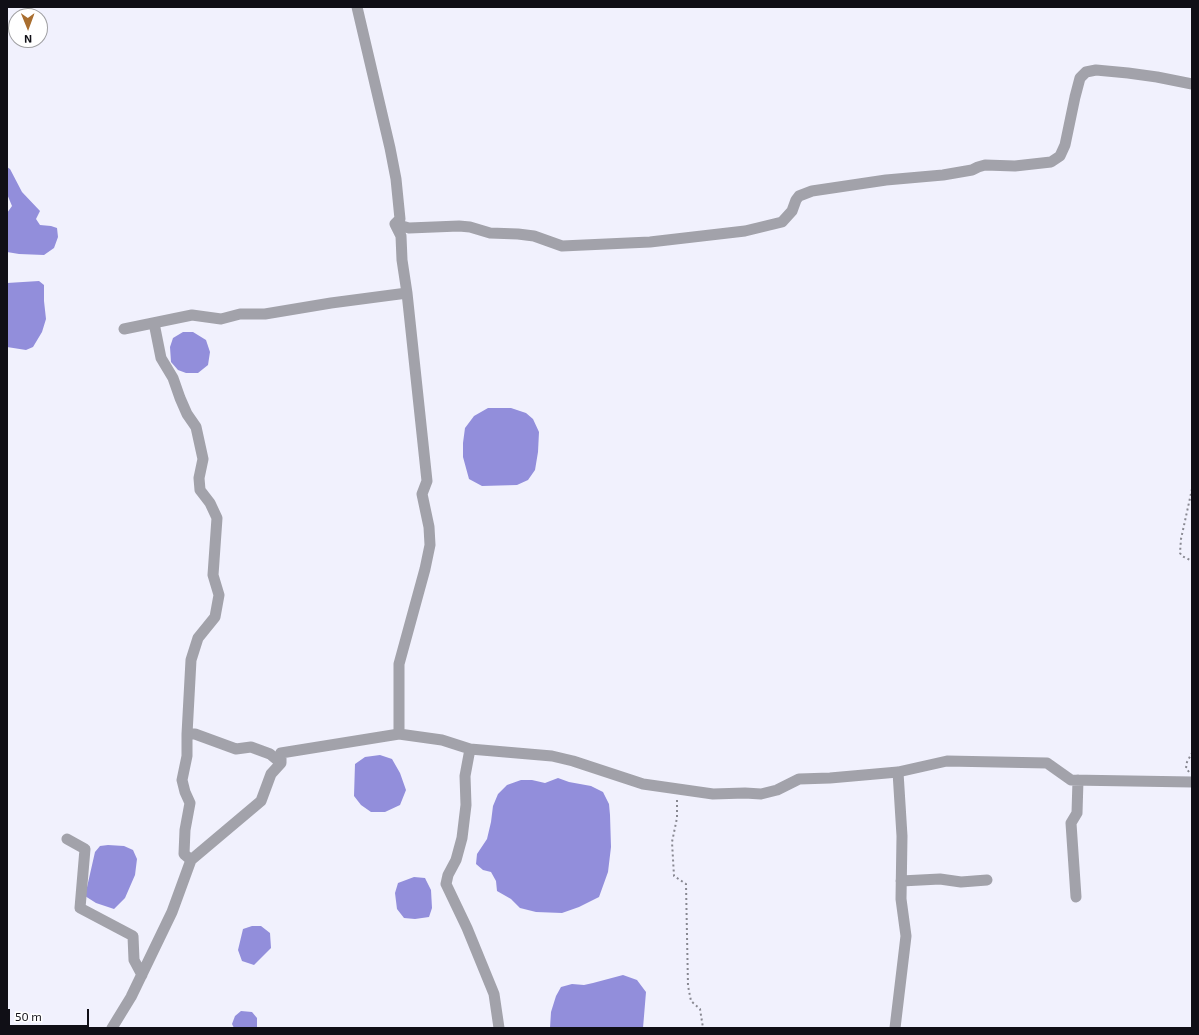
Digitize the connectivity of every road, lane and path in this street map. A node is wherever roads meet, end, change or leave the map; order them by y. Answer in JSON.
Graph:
{"nodes":[{"id":1,"x":357,"y":7,"type":"edge"},
{"id":2,"x":1192,"y":84,"type":"edge"},
{"id":3,"x":395,"y":224,"type":"junction"},
{"id":4,"x":407,"y":293,"type":"junction"},
{"id":5,"x":154,"y":323,"type":"junction"},
{"id":6,"x":124,"y":329,"type":"dead end"},
{"id":7,"x":1192,"y":455,"type":"edge"},
{"id":8,"x":1192,"y":459,"type":"edge"},
{"id":9,"x":1192,"y":489,"type":"edge"},
{"id":10,"x":1192,"y":561,"type":"edge"},
{"id":11,"x":187,"y":734,"type":"junction"},
{"id":12,"x":399,"y":734,"type":"junction"},
{"id":13,"x":470,"y":749,"type":"junction"},
{"id":14,"x":1192,"y":754,"type":"edge"},
{"id":15,"x":281,"y":763,"type":"junction"},
{"id":16,"x":898,"y":772,"type":"junction"},
{"id":17,"x":1192,"y":776,"type":"edge"},
{"id":18,"x":1078,"y":780,"type":"junction"},
{"id":19,"x":1192,"y":782,"type":"edge"},
{"id":20,"x":676,"y":789,"type":"junction"},
{"id":21,"x":67,"y":839,"type":"dead end"},
{"id":22,"x":191,"y":860,"type":"junction"},
{"id":23,"x":987,"y":880,"type":"dead end"},
{"id":24,"x":901,"y":881,"type":"junction"},
{"id":25,"x":1076,"y":897,"type":"dead end"},
{"id":26,"x":142,"y":975,"type":"junction"},
{"id":27,"x":112,"y":1028,"type":"edge"},
{"id":28,"x":499,"y":1028,"type":"edge"},
{"id":29,"x":703,"y":1028,"type":"edge"},
{"id":30,"x":895,"y":1028,"type":"edge"}],
"edges":[{"from":1,"to":3,"type":"street"},
{"from":2,"to":3,"type":"street"},
{"from":3,"to":4,"type":"street"},
{"from":4,"to":5,"type":"street"},
{"from":4,"to":12,"type":"street"},
{"from":5,"to":6,"type":"street"},
{"from":5,"to":11,"type":"street"},
{"from":7,"to":8,"type":"path"},
{"from":9,"to":10,"type":"path"},
{"from":11,"to":15,"type":"street"},
{"from":11,"to":22,"type":"street"},
{"from":12,"to":13,"type":"street"},
{"from":12,"to":15,"type":"street"},
{"from":13,"to":20,"type":"street"},
{"from":13,"to":28,"type":"street"},
{"from":14,"to":17,"type":"path"},
{"from":15,"to":22,"type":"street"},
{"from":16,"to":18,"type":"street"},
{"from":16,"to":20,"type":"street"},
{"from":16,"to":24,"type":"street"},
{"from":18,"to":19,"type":"street"},
{"from":18,"to":25,"type":"street"},
{"from":20,"to":29,"type":"path"},
{"from":21,"to":26,"type":"street"},
{"from":22,"to":26,"type":"street"},
{"from":23,"to":24,"type":"street"},
{"from":24,"to":30,"type":"street"},
{"from":26,"to":27,"type":"street"}]}
